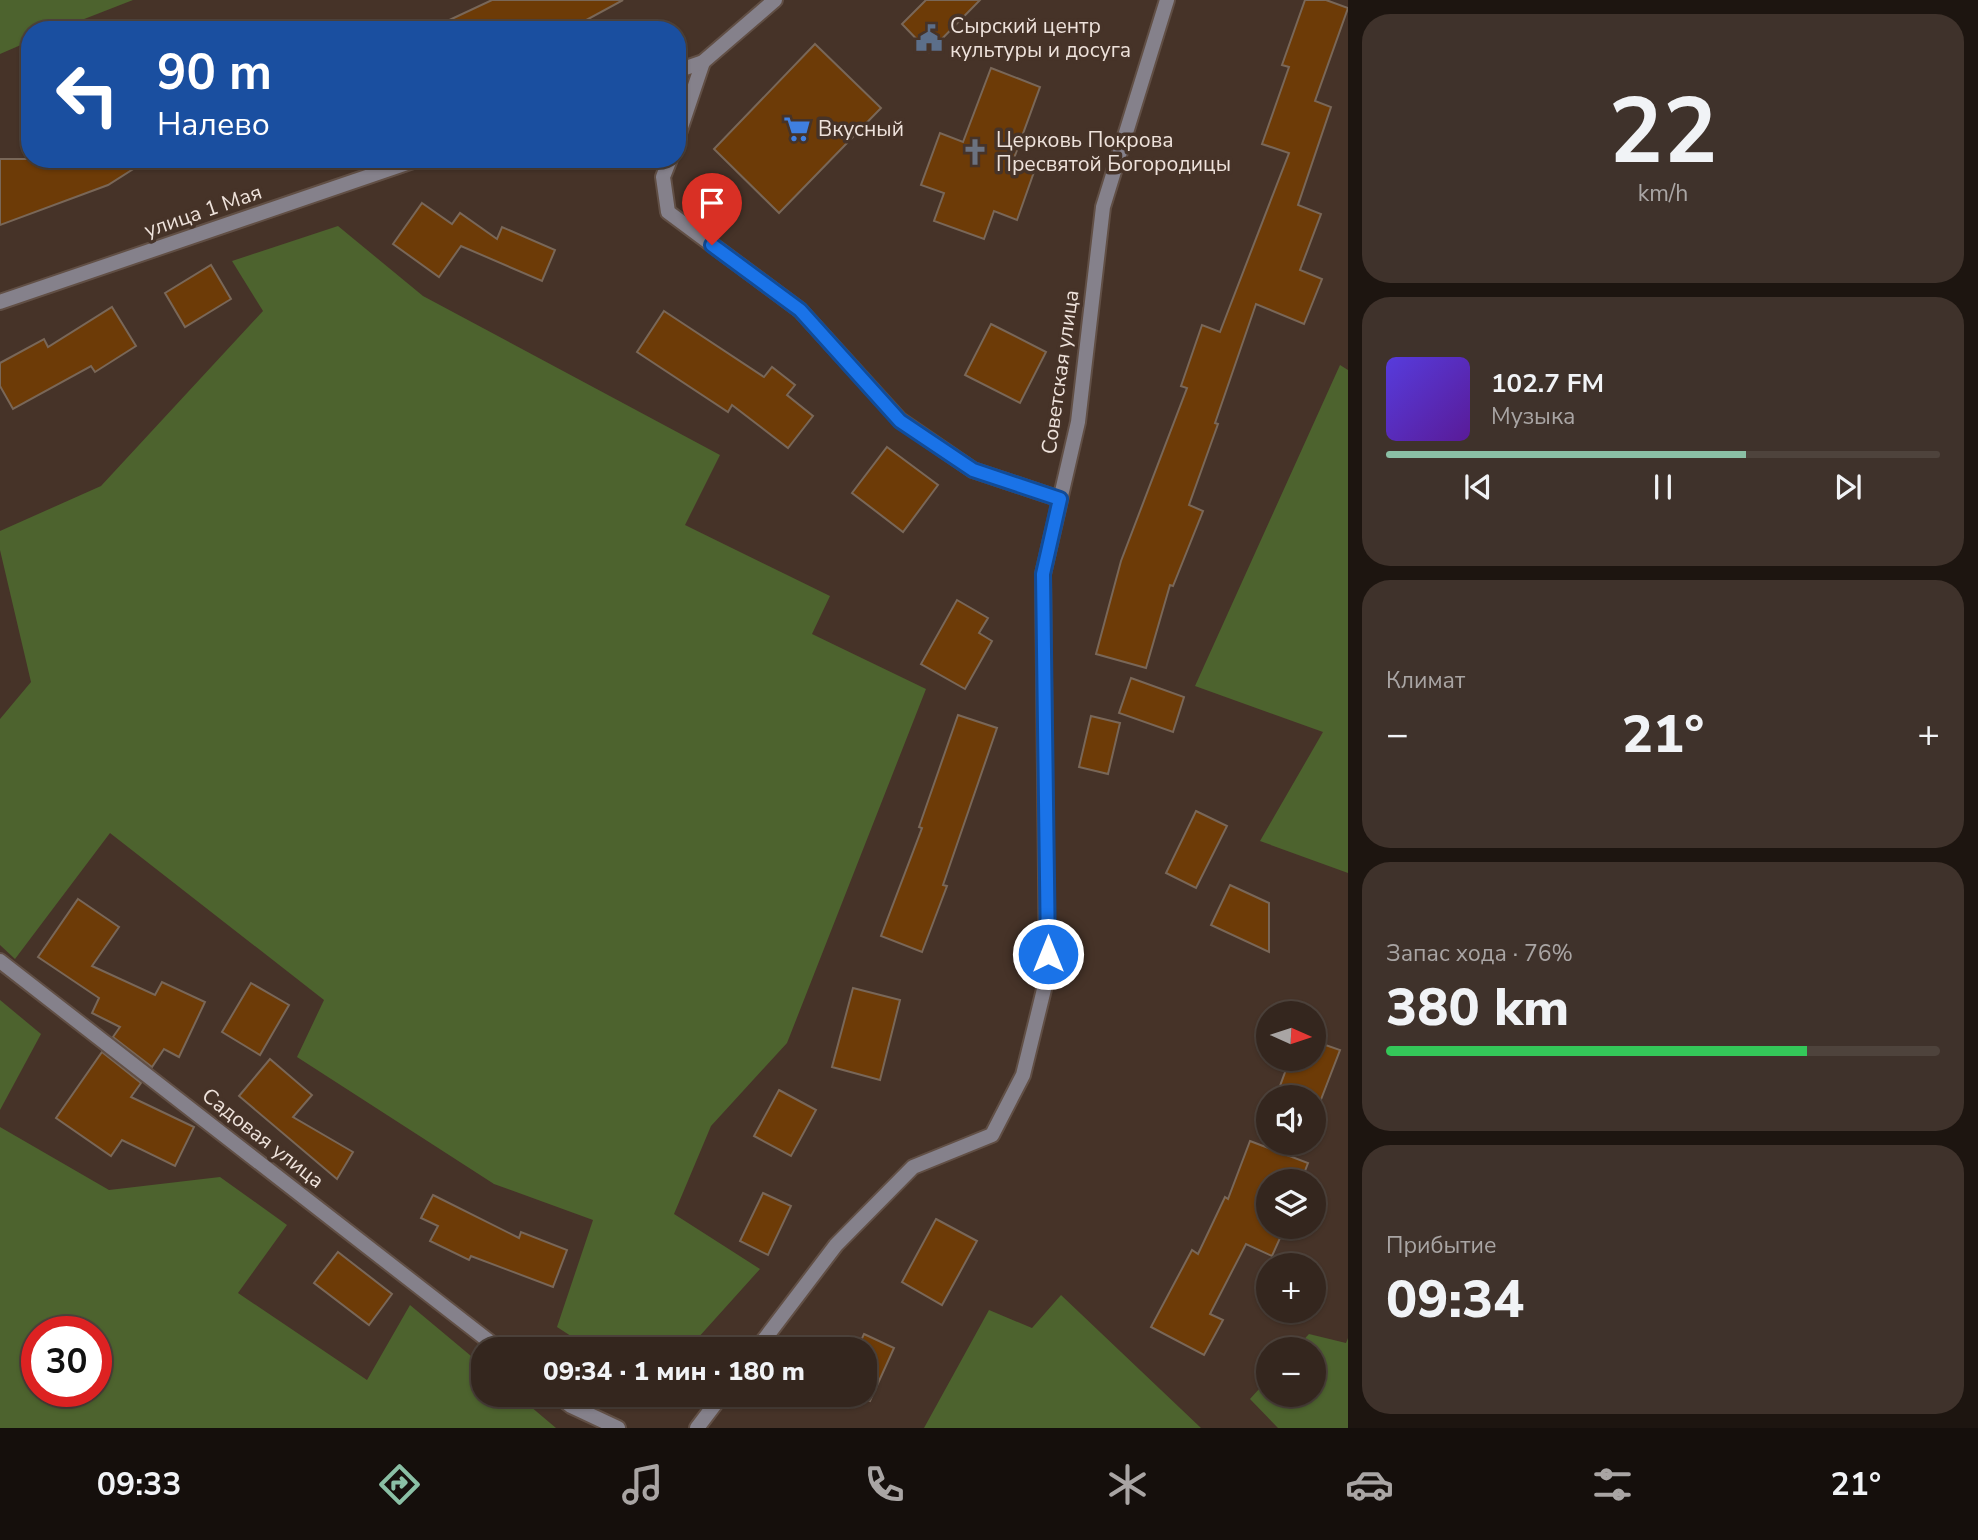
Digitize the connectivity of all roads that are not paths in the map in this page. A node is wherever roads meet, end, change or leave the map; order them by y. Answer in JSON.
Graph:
{"nodes":[{"id":1,"x":775,"y":0,"type":"edge"},
{"id":2,"x":1167,"y":0,"type":"edge"},
{"id":3,"x":703,"y":62,"type":"junction"},
{"id":4,"x":686,"y":68,"type":"edge"},
{"id":5,"x":686,"y":112,"type":"edge"},
{"id":6,"x":393,"y":168,"type":"edge"},
{"id":7,"x":666,"y":168,"type":"edge"},
{"id":8,"x":0,"y":302,"type":"edge"},
{"id":9,"x":1060,"y":499,"type":"junction"},
{"id":10,"x":0,"y":961,"type":"edge"},
{"id":11,"x":484,"y":1337,"type":"edge"},
{"id":12,"x":766,"y":1337,"type":"edge"},
{"id":13,"x":573,"y":1407,"type":"edge"},
{"id":14,"x":713,"y":1407,"type":"edge"},
{"id":15,"x":618,"y":1428,"type":"edge"},
{"id":16,"x":697,"y":1428,"type":"edge"}],
"edges":[{"from":1,"to":3,"type":"street"},
{"from":2,"to":9,"type":"street","name":"Советская улица"},
{"from":3,"to":4,"type":"street"},
{"from":3,"to":5,"type":"street"},
{"from":6,"to":8,"type":"street","name":"улица 1 Мая"},
{"from":7,"to":9,"type":"street"},
{"from":9,"to":12,"type":"street","name":"Советская улица"},
{"from":10,"to":11,"type":"street","name":"Садовая улица"},
{"from":13,"to":15,"type":"street"},
{"from":14,"to":16,"type":"street"}]}
